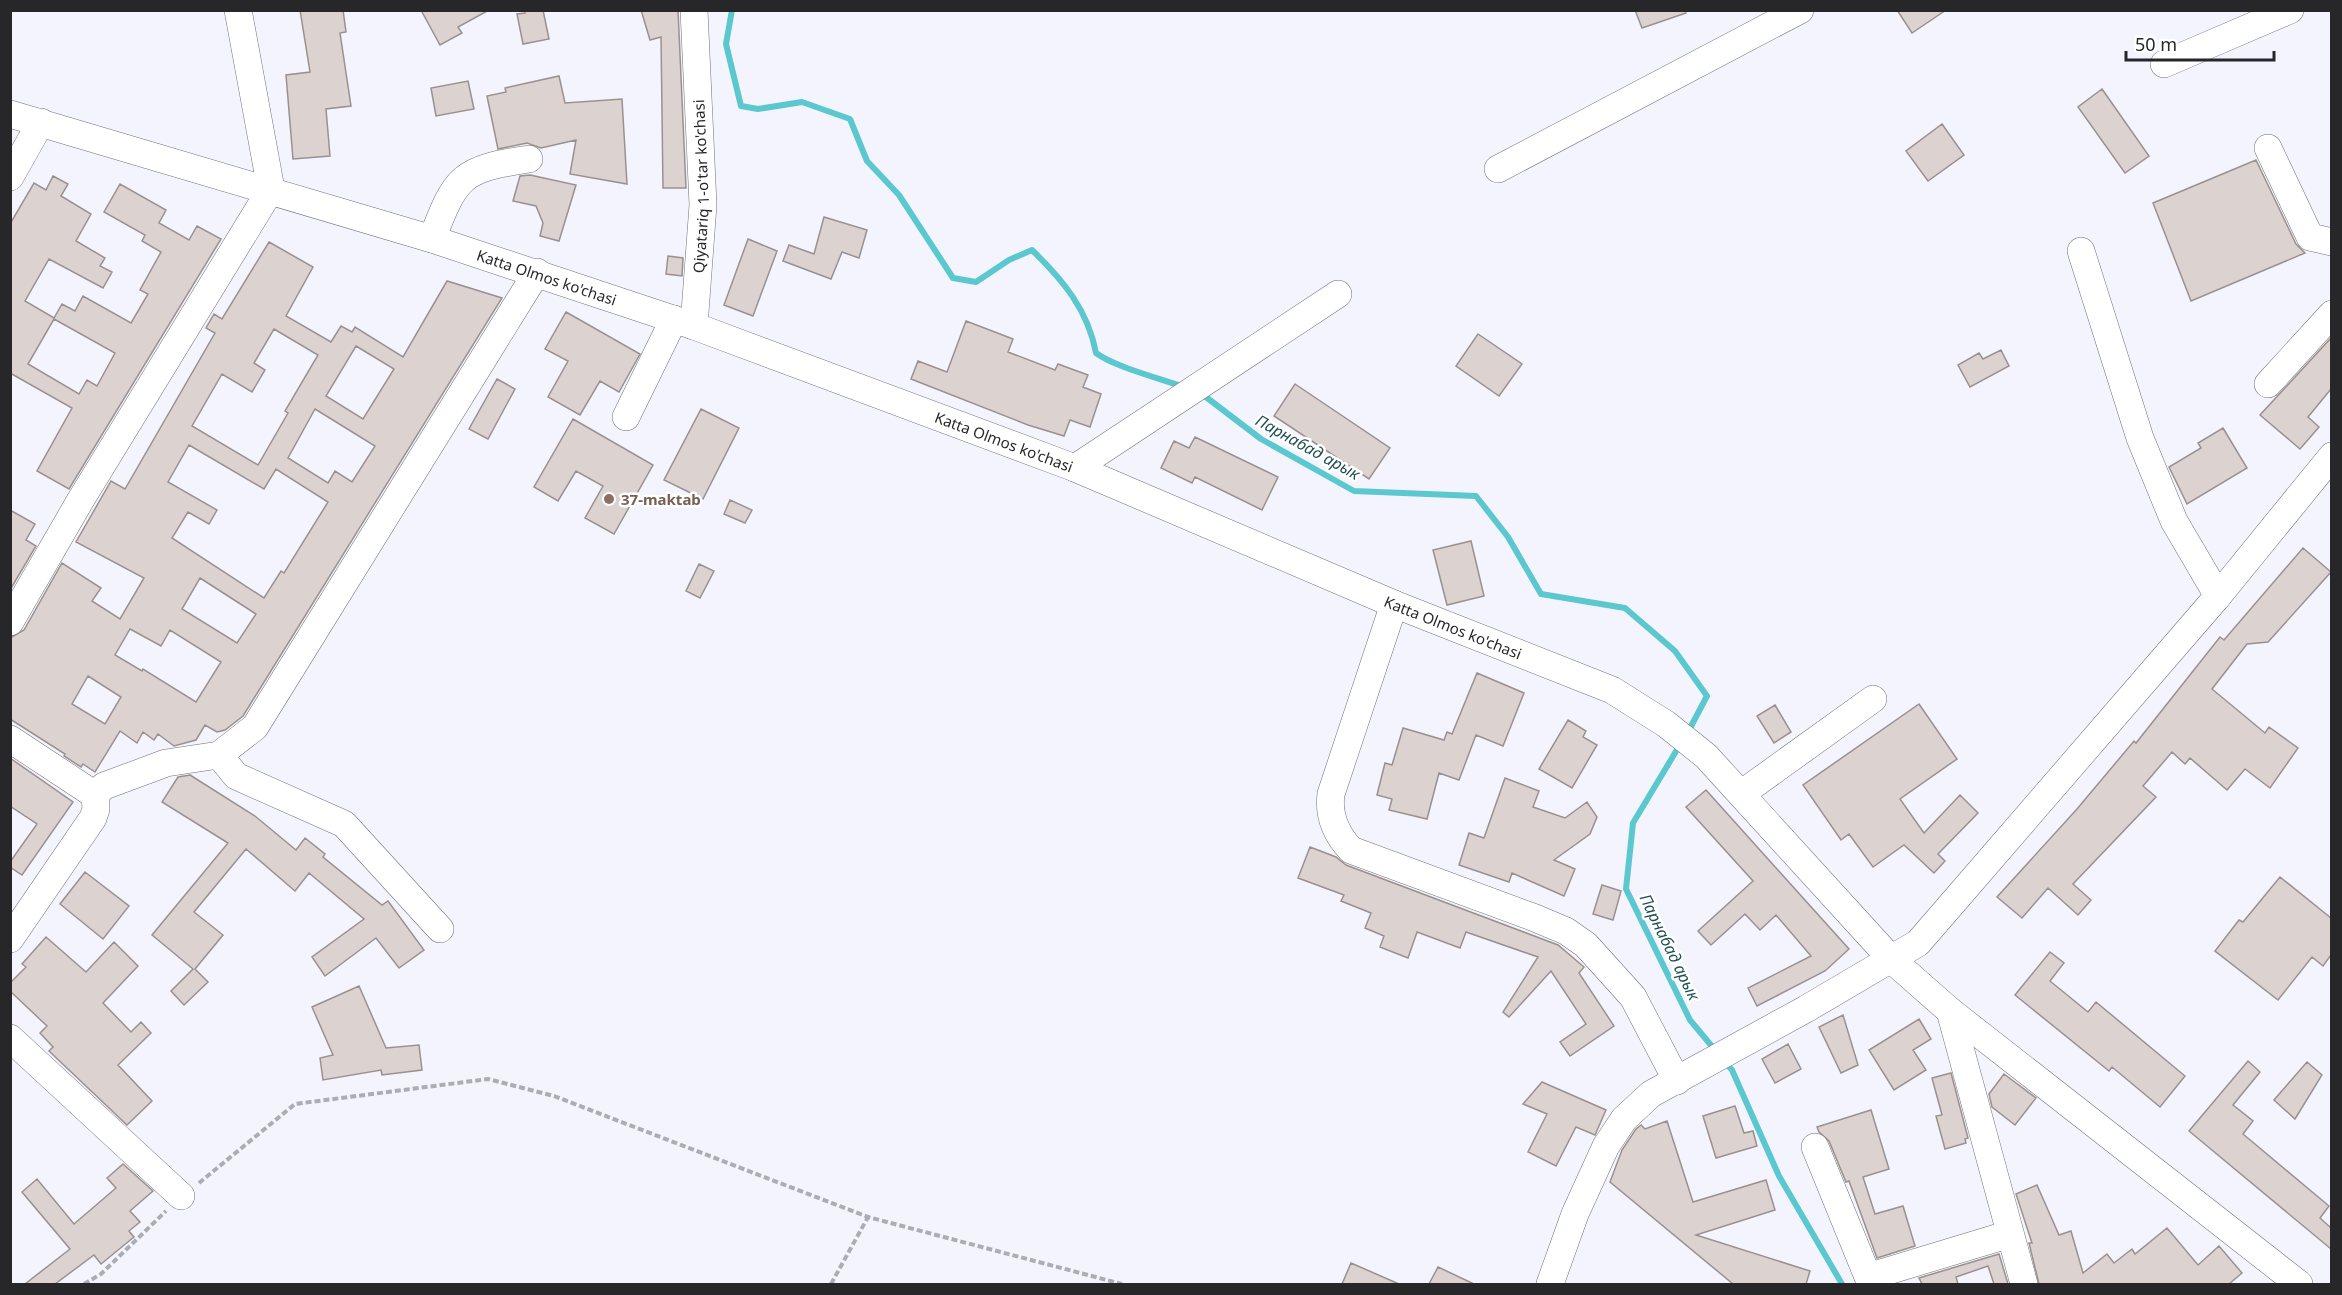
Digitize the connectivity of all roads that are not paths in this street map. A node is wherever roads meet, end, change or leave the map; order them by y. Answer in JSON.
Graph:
{"nodes":[{"id":1,"x":238,"y":10,"type":"edge"},
{"id":2,"x":694,"y":10,"type":"edge"},
{"id":3,"x":1800,"y":10,"type":"edge"},
{"id":4,"x":2290,"y":10,"type":"edge"},
{"id":5,"x":2164,"y":63,"type":"dead end"},
{"id":6,"x":10,"y":114,"type":"edge"},
{"id":7,"x":41,"y":122,"type":"junction"},
{"id":8,"x":2268,"y":148,"type":"dead end"},
{"id":9,"x":529,"y":159,"type":"dead end"},
{"id":10,"x":1498,"y":169,"type":"dead end"},
{"id":11,"x":10,"y":177,"type":"edge"},
{"id":12,"x":271,"y":189,"type":"junction"},
{"id":13,"x":432,"y":239,"type":"junction"},
{"id":14,"x":2331,"y":243,"type":"edge"},
{"id":15,"x":2082,"y":251,"type":"dead end"},
{"id":16,"x":537,"y":272,"type":"junction"},
{"id":17,"x":1338,"y":294,"type":"dead end"},
{"id":18,"x":2331,"y":314,"type":"edge"},
{"id":19,"x":684,"y":323,"type":"junction"},
{"id":20,"x":2268,"y":384,"type":"dead end"},
{"id":21,"x":627,"y":417,"type":"dead end"},
{"id":22,"x":2331,"y":456,"type":"edge"},
{"id":23,"x":1075,"y":468,"type":"junction"},
{"id":24,"x":2218,"y":596,"type":"junction"},
{"id":25,"x":1394,"y":604,"type":"junction"},
{"id":26,"x":10,"y":622,"type":"edge"},
{"id":27,"x":1873,"y":699,"type":"dead end"},
{"id":28,"x":10,"y":739,"type":"edge"},
{"id":29,"x":219,"y":755,"type":"junction"},
{"id":30,"x":1741,"y":794,"type":"junction"},
{"id":31,"x":95,"y":795,"type":"junction"},
{"id":32,"x":440,"y":929,"type":"dead end"},
{"id":33,"x":10,"y":939,"type":"edge"},
{"id":34,"x":1892,"y":960,"type":"junction"},
{"id":35,"x":1950,"y":1011,"type":"junction"},
{"id":36,"x":10,"y":1038,"type":"edge"},
{"id":37,"x":1677,"y":1081,"type":"junction"},
{"id":38,"x":1815,"y":1147,"type":"dead end"},
{"id":39,"x":181,"y":1196,"type":"road end"},
{"id":40,"x":2010,"y":1234,"type":"junction"},
{"id":41,"x":1550,"y":1284,"type":"edge"},
{"id":42,"x":2024,"y":1284,"type":"edge"},
{"id":43,"x":2299,"y":1284,"type":"edge"}],
"edges":[{"from":1,"to":12,"type":"street"},
{"from":2,"to":19,"type":"street","name":"Qiyatariq 1-o'tar ko'chasi"},
{"from":3,"to":10,"type":"street"},
{"from":4,"to":5,"type":"street"},
{"from":6,"to":7,"type":"street","name":"Katta Olmos ko'chasi"},
{"from":7,"to":11,"type":"street"},
{"from":7,"to":12,"type":"street","name":"Katta Olmos ko'chasi"},
{"from":8,"to":14,"type":"street"},
{"from":9,"to":13,"type":"street"},
{"from":12,"to":13,"type":"street","name":"Katta Olmos ko'chasi"},
{"from":12,"to":26,"type":"street"},
{"from":13,"to":16,"type":"street","name":"Katta Olmos ko'chasi"},
{"from":15,"to":24,"type":"street"},
{"from":16,"to":19,"type":"street","name":"Katta Olmos ko'chasi"},
{"from":16,"to":29,"type":"street"},
{"from":17,"to":23,"type":"street"},
{"from":18,"to":20,"type":"street"},
{"from":19,"to":21,"type":"street"},
{"from":19,"to":23,"type":"street","name":"Katta Olmos ko'chasi"},
{"from":22,"to":24,"type":"street"},
{"from":23,"to":25,"type":"street","name":"Katta Olmos ko'chasi"},
{"from":24,"to":34,"type":"street"},
{"from":25,"to":30,"type":"street","name":"Katta Olmos ko'chasi"},
{"from":25,"to":37,"type":"street"},
{"from":27,"to":30,"type":"street"},
{"from":28,"to":31,"type":"street"},
{"from":29,"to":31,"type":"street"},
{"from":29,"to":32,"type":"street"},
{"from":30,"to":34,"type":"street","name":"Katta Olmos ko'chasi"},
{"from":31,"to":33,"type":"street"},
{"from":34,"to":35,"type":"street","name":"Katta Olmos ko'chasi"},
{"from":34,"to":37,"type":"street"},
{"from":35,"to":40,"type":"street"},
{"from":35,"to":43,"type":"street","name":"Katta Olmos ko'chasi"},
{"from":36,"to":39,"type":"street"},
{"from":37,"to":41,"type":"street"},
{"from":38,"to":40,"type":"street"},
{"from":40,"to":42,"type":"street"}]}
